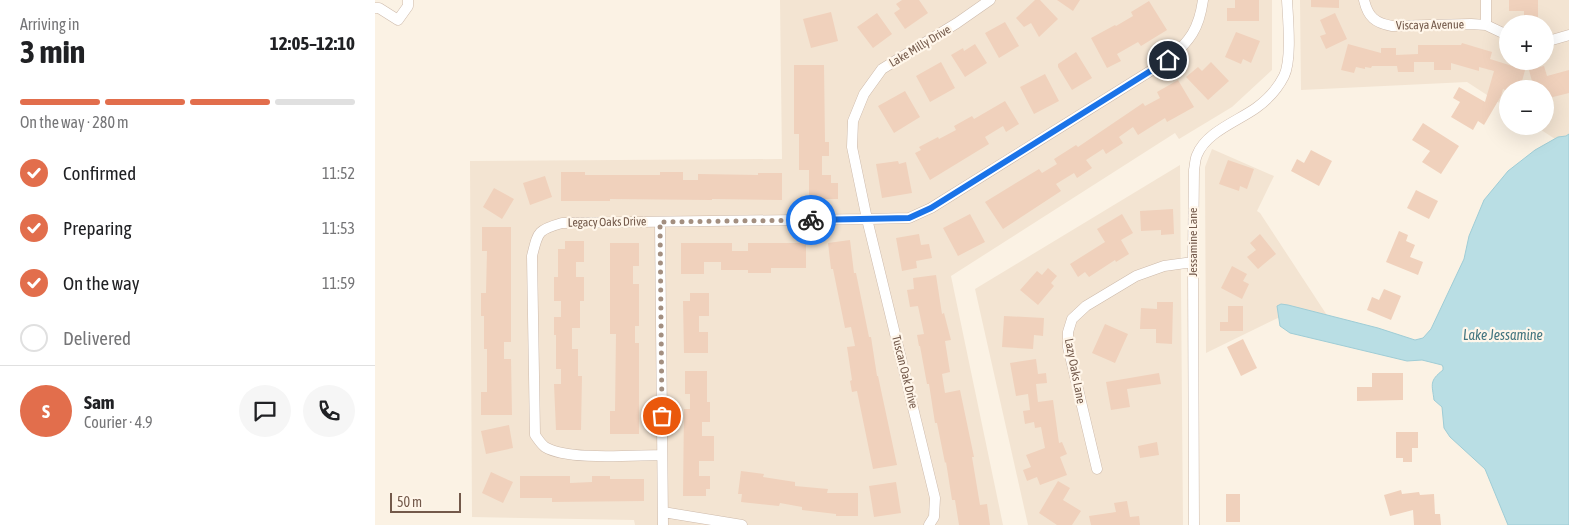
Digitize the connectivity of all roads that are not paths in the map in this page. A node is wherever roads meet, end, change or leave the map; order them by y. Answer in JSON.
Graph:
{"nodes":[{"id":1,"x":408,"y":0,"type":"edge"},
{"id":2,"x":990,"y":0,"type":"edge"},
{"id":3,"x":1203,"y":0,"type":"edge"},
{"id":4,"x":1287,"y":0,"type":"edge"},
{"id":5,"x":1364,"y":0,"type":"edge"},
{"id":6,"x":1486,"y":0,"type":"edge"},
{"id":7,"x":375,"y":8,"type":"edge"},
{"id":8,"x":1486,"y":25,"type":"junction"},
{"id":9,"x":1499,"y":32,"type":"edge"},
{"id":10,"x":1569,"y":35,"type":"edge"},
{"id":11,"x":1554,"y":39,"type":"edge"},
{"id":12,"x":867,"y":219,"type":"junction"},
{"id":13,"x":660,"y":222,"type":"junction"},
{"id":14,"x":1193,"y":262,"type":"junction"},
{"id":15,"x":662,"y":455,"type":"junction"},
{"id":16,"x":1097,"y":469,"type":"dead end"},
{"id":17,"x":663,"y":512,"type":"junction"},
{"id":18,"x":663,"y":525,"type":"edge"},
{"id":19,"x":742,"y":525,"type":"edge"},
{"id":20,"x":929,"y":525,"type":"edge"},
{"id":21,"x":1194,"y":525,"type":"edge"}],
"edges":[{"from":1,"to":7,"type":"street"},
{"from":2,"to":12,"type":"street","name":"Lake Milly Drive"},
{"from":3,"to":12,"type":"street","name":"Legacy Oaks Drive"},
{"from":4,"to":14,"type":"street","name":"Jessamine Lane"},
{"from":5,"to":8,"type":"street","name":"Viscaya Avenue"},
{"from":6,"to":8,"type":"street"},
{"from":8,"to":9,"type":"street","name":"Viscaya Avenue"},
{"from":10,"to":11,"type":"street"},
{"from":12,"to":13,"type":"street","name":"Legacy Oaks Drive"},
{"from":12,"to":20,"type":"street","name":"Tuscan Oak Drive"},
{"from":13,"to":15,"type":"street"},
{"from":13,"to":15,"type":"street","name":"Legacy Oaks Drive"},
{"from":14,"to":16,"type":"street","name":"Lazy Oaks Lane"},
{"from":14,"to":21,"type":"street","name":"Jessamine Lane"},
{"from":15,"to":17,"type":"street"},
{"from":17,"to":18,"type":"street"},
{"from":17,"to":19,"type":"street"}]}
